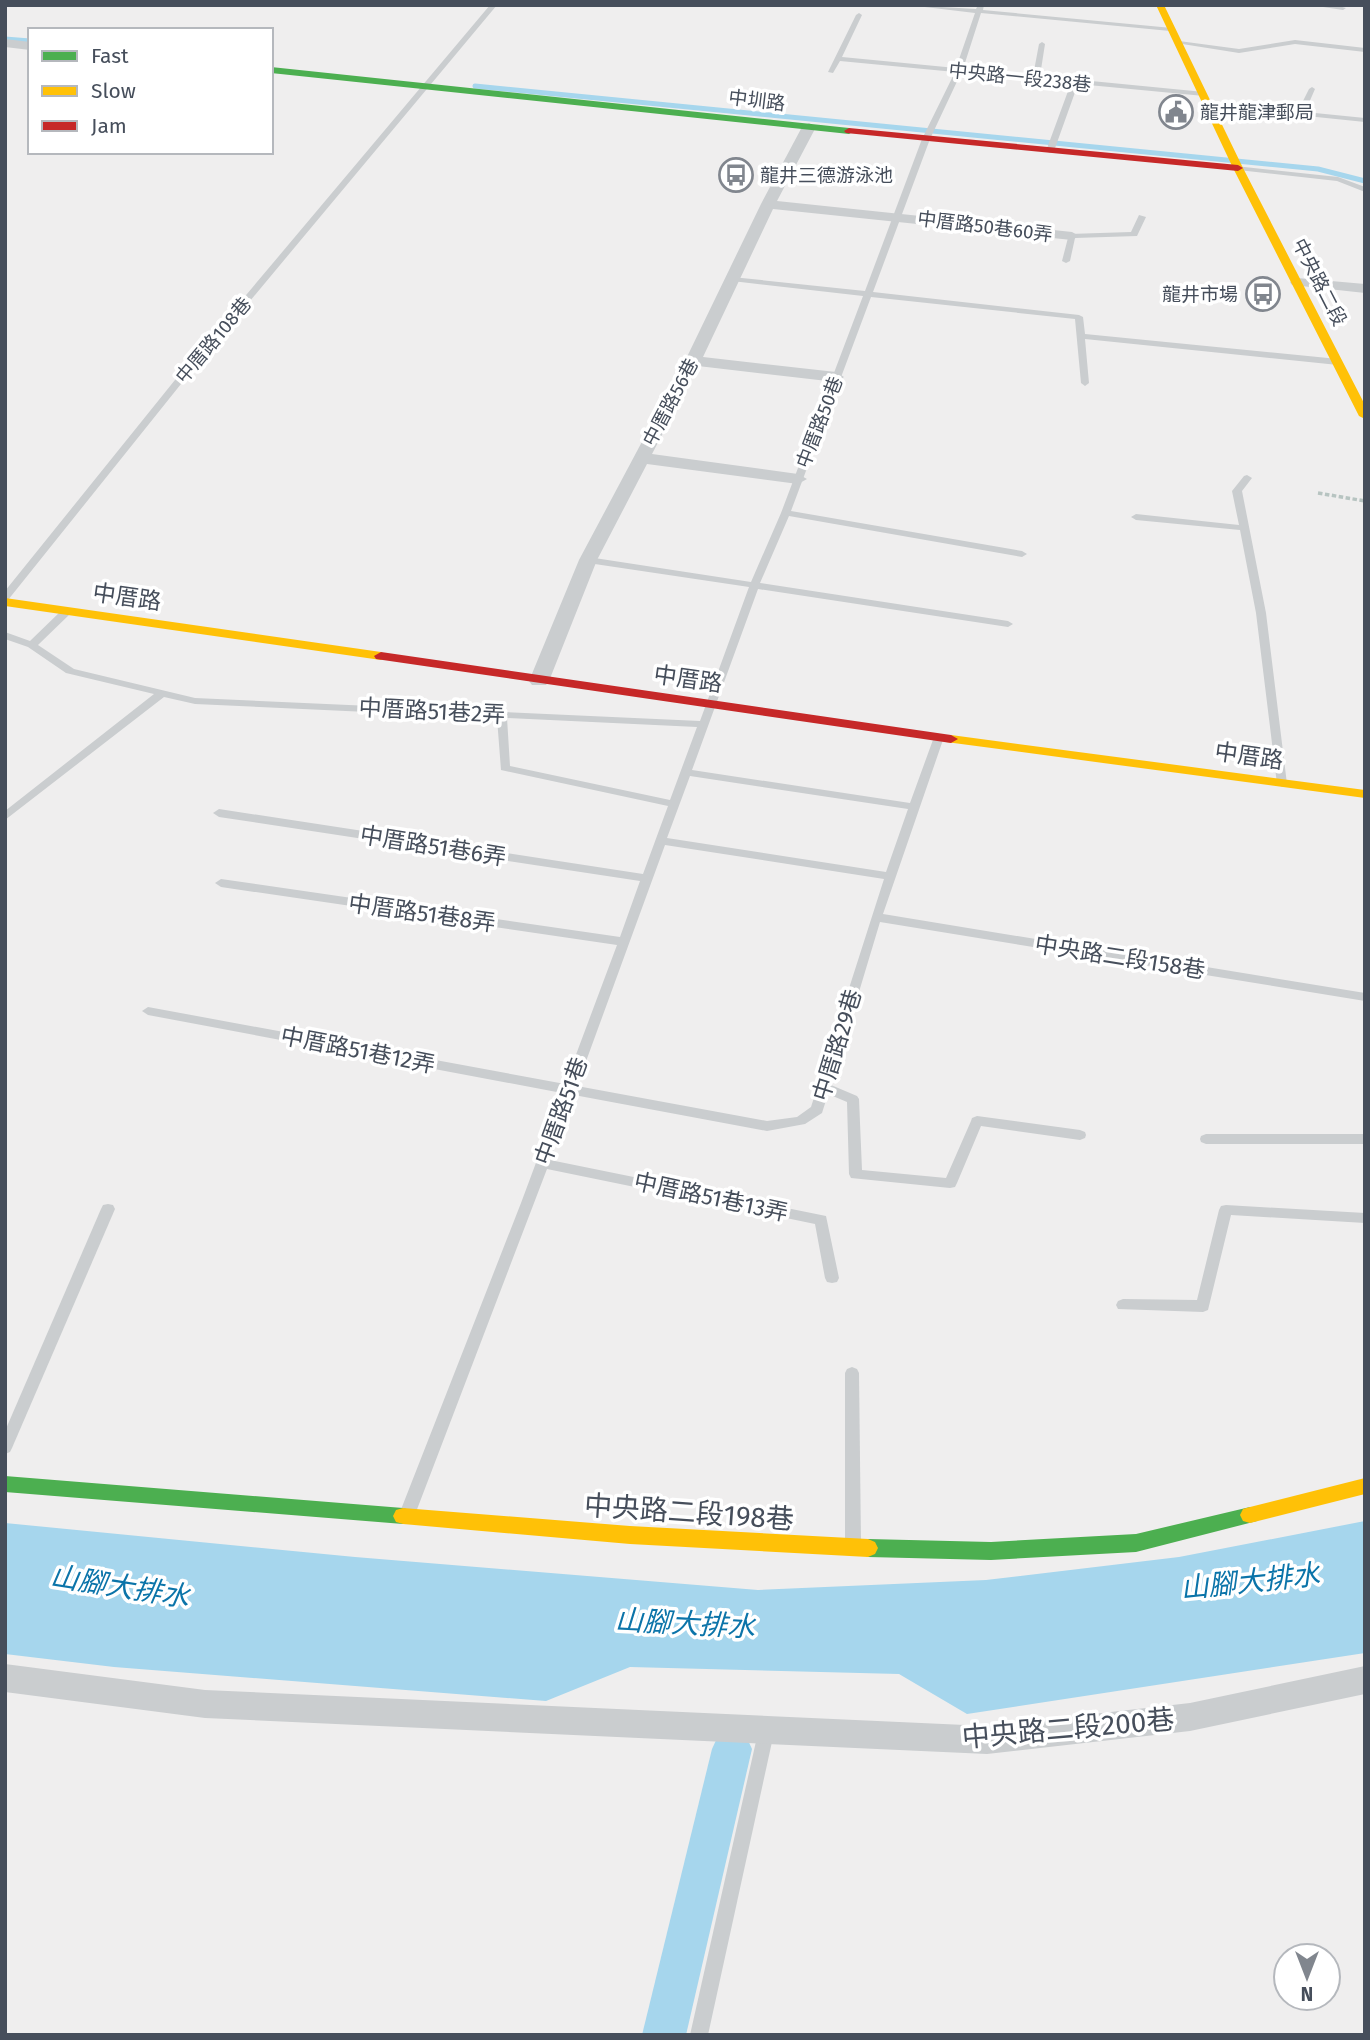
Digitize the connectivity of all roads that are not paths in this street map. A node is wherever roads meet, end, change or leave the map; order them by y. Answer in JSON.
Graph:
{"nodes":[{"id":1,"x":494,"y":5,"type":"edge"},
{"id":2,"x":911,"y":5,"type":"edge"},
{"id":3,"x":1160,"y":5,"type":"edge"},
{"id":4,"x":1313,"y":5,"type":"edge"},
{"id":5,"x":980,"y":8,"type":"edge"},
{"id":6,"x":1343,"y":8,"type":"dead end"},
{"id":7,"x":859,"y":15,"type":"dead end"},
{"id":8,"x":1174,"y":36,"type":"junction"},
{"id":9,"x":5,"y":43,"type":"edge"},
{"id":10,"x":1042,"y":44,"type":"dead end"},
{"id":11,"x":28,"y":46,"type":"edge"},
{"id":12,"x":1365,"y":50,"type":"edge"},
{"id":13,"x":836,"y":58,"type":"junction"},
{"id":14,"x":273,"y":70,"type":"edge"},
{"id":15,"x":959,"y":71,"type":"junction"},
{"id":16,"x":831,"y":72,"type":"dead end"},
{"id":17,"x":1036,"y":79,"type":"junction"},
{"id":18,"x":1074,"y":82,"type":"junction"},
{"id":19,"x":425,"y":85,"type":"junction"},
{"id":20,"x":1312,"y":89,"type":"dead end"},
{"id":21,"x":1206,"y":99,"type":"junction"},
{"id":22,"x":1301,"y":113,"type":"junction"},
{"id":23,"x":1365,"y":120,"type":"edge"},
{"id":24,"x":809,"y":127,"type":"junction"},
{"id":25,"x":926,"y":139,"type":"junction"},
{"id":26,"x":1050,"y":151,"type":"junction"},
{"id":27,"x":1238,"y":168,"type":"junction"},
{"id":28,"x":1365,"y":190,"type":"edge"},
{"id":29,"x":768,"y":204,"type":"junction"},
{"id":30,"x":898,"y":216,"type":"junction"},
{"id":31,"x":1142,"y":217,"type":"dead end"},
{"id":32,"x":1072,"y":236,"type":"junction"},
{"id":33,"x":1066,"y":261,"type":"dead end"},
{"id":34,"x":732,"y":279,"type":"junction"},
{"id":35,"x":1297,"y":282,"type":"junction"},
{"id":36,"x":1365,"y":289,"type":"edge"},
{"id":37,"x":867,"y":295,"type":"junction"},
{"id":38,"x":1081,"y":336,"type":"junction"},
{"id":39,"x":693,"y":361,"type":"junction"},
{"id":40,"x":1338,"y":362,"type":"junction"},
{"id":41,"x":836,"y":377,"type":"junction"},
{"id":42,"x":1085,"y":383,"type":"dead end"},
{"id":43,"x":1365,"y":416,"type":"edge"},
{"id":44,"x":641,"y":458,"type":"junction"},
{"id":45,"x":1247,"y":478,"type":"dead end"},
{"id":46,"x":798,"y":479,"type":"junction"},
{"id":47,"x":786,"y":513,"type":"junction"},
{"id":48,"x":1136,"y":517,"type":"dead end"},
{"id":49,"x":1244,"y":528,"type":"junction"},
{"id":50,"x":1022,"y":554,"type":"dead end"},
{"id":51,"x":588,"y":561,"type":"junction"},
{"id":52,"x":754,"y":587,"type":"junction"},
{"id":53,"x":5,"y":600,"type":"edge"},
{"id":54,"x":67,"y":611,"type":"junction"},
{"id":55,"x":1008,"y":624,"type":"dead end"},
{"id":56,"x":5,"y":635,"type":"edge"},
{"id":57,"x":32,"y":645,"type":"junction"},
{"id":58,"x":539,"y":681,"type":"junction"},
{"id":59,"x":162,"y":693,"type":"junction"},
{"id":60,"x":710,"y":705,"type":"junction"},
{"id":61,"x":502,"y":715,"type":"junction"},
{"id":62,"x":704,"y":724,"type":"junction"},
{"id":63,"x":939,"y":737,"type":"junction"},
{"id":64,"x":686,"y":772,"type":"junction"},
{"id":65,"x":1282,"y":784,"type":"junction"},
{"id":66,"x":1365,"y":794,"type":"edge"},
{"id":67,"x":674,"y":804,"type":"junction"},
{"id":68,"x":915,"y":807,"type":"junction"},
{"id":69,"x":219,"y":813,"type":"dead end"},
{"id":70,"x":5,"y":817,"type":"edge"},
{"id":71,"x":660,"y":841,"type":"junction"},
{"id":72,"x":891,"y":876,"type":"junction"},
{"id":73,"x":647,"y":878,"type":"junction"},
{"id":74,"x":221,"y":883,"type":"dead end"},
{"id":75,"x":876,"y":917,"type":"junction"},
{"id":76,"x":623,"y":942,"type":"junction"},
{"id":77,"x":1365,"y":997,"type":"edge"},
{"id":78,"x":148,"y":1011,"type":"dead end"},
{"id":79,"x":824,"y":1087,"type":"junction"},
{"id":80,"x":568,"y":1089,"type":"junction"},
{"id":81,"x":1080,"y":1135,"type":"dead end"},
{"id":82,"x":1206,"y":1139,"type":"dead end"},
{"id":83,"x":1365,"y":1139,"type":"edge"},
{"id":84,"x":543,"y":1163,"type":"junction"},
{"id":85,"x":108,"y":1209,"type":"dead end"},
{"id":86,"x":1365,"y":1219,"type":"edge"},
{"id":87,"x":832,"y":1278,"type":"dead end"},
{"id":88,"x":1124,"y":1306,"type":"dead end"},
{"id":89,"x":852,"y":1373,"type":"dead end"},
{"id":90,"x":5,"y":1448,"type":"edge"},
{"id":91,"x":5,"y":1483,"type":"edge"},
{"id":92,"x":1365,"y":1486,"type":"edge"},
{"id":93,"x":406,"y":1516,"type":"junction"},
{"id":94,"x":853,"y":1548,"type":"junction"},
{"id":95,"x":5,"y":1678,"type":"edge"},
{"id":96,"x":1365,"y":1680,"type":"edge"},
{"id":97,"x":767,"y":1728,"type":"junction"},
{"id":98,"x":699,"y":2035,"type":"edge"}],
"edges":[{"from":1,"to":19,"type":"lane","name":"中厝路108巷"},
{"from":2,"to":5,"type":"lane"},
{"from":3,"to":8,"type":"street","name":"中央路二段"},
{"from":4,"to":6,"type":"lane"},
{"from":5,"to":8,"type":"lane"},
{"from":5,"to":15,"type":"lane","name":"中厝路50巷"},
{"from":7,"to":13,"type":"lane"},
{"from":8,"to":12,"type":"lane"},
{"from":8,"to":21,"type":"street","name":"中央路二段"},
{"from":9,"to":11,"type":"street"},
{"from":10,"to":17,"type":"lane"},
{"from":13,"to":15,"type":"lane","name":"中央路一段238巷"},
{"from":13,"to":16,"type":"lane"},
{"from":14,"to":19,"type":"street","name":"中圳路"},
{"from":15,"to":17,"type":"lane","name":"中央路一段238巷"},
{"from":15,"to":25,"type":"lane","name":"中厝路50巷"},
{"from":17,"to":18,"type":"lane","name":"中央路一段238巷"},
{"from":18,"to":21,"type":"lane","name":"中央路一段238巷"},
{"from":18,"to":26,"type":"lane"},
{"from":19,"to":24,"type":"street","name":"中圳路"},
{"from":19,"to":53,"type":"lane","name":"中厝路108巷"},
{"from":20,"to":22,"type":"lane"},
{"from":21,"to":22,"type":"lane","name":"中央路一段238巷"},
{"from":21,"to":27,"type":"street","name":"中央路二段"},
{"from":22,"to":23,"type":"lane","name":"中央路一段238巷"},
{"from":24,"to":25,"type":"street","name":"中圳路"},
{"from":24,"to":29,"type":"street","name":"中厝路56巷"},
{"from":25,"to":26,"type":"street","name":"中圳路"},
{"from":25,"to":30,"type":"lane","name":"中厝路50巷"},
{"from":26,"to":27,"type":"street","name":"中圳路"},
{"from":27,"to":28,"type":"lane"},
{"from":27,"to":35,"type":"street","name":"中央路二段"},
{"from":29,"to":30,"type":"street","name":"中厝路50巷60弄"},
{"from":29,"to":34,"type":"street","name":"中厝路56巷"},
{"from":30,"to":32,"type":"street","name":"中厝路50巷60弄"},
{"from":30,"to":37,"type":"lane","name":"中厝路50巷"},
{"from":31,"to":32,"type":"lane","name":"中厝路50巷60弄"},
{"from":32,"to":33,"type":"lane","name":"中厝路50巷60弄"},
{"from":34,"to":37,"type":"lane"},
{"from":34,"to":39,"type":"street","name":"中厝路56巷"},
{"from":35,"to":36,"type":"street"},
{"from":35,"to":40,"type":"street","name":"中央路二段"},
{"from":37,"to":38,"type":"lane"},
{"from":37,"to":41,"type":"lane","name":"中厝路50巷"},
{"from":38,"to":40,"type":"lane"},
{"from":38,"to":42,"type":"lane"},
{"from":39,"to":41,"type":"street"},
{"from":39,"to":44,"type":"street","name":"中厝路56巷"},
{"from":40,"to":43,"type":"street","name":"中央路二段"},
{"from":41,"to":46,"type":"lane","name":"中厝路50巷"},
{"from":44,"to":46,"type":"street"},
{"from":44,"to":51,"type":"street","name":"中厝路56巷"},
{"from":45,"to":49,"type":"lane"},
{"from":46,"to":47,"type":"lane","name":"中厝路50巷"},
{"from":47,"to":50,"type":"lane"},
{"from":47,"to":52,"type":"lane","name":"中厝路50巷"},
{"from":48,"to":49,"type":"lane"},
{"from":49,"to":65,"type":"lane"},
{"from":51,"to":52,"type":"lane"},
{"from":51,"to":58,"type":"street","name":"中厝路56巷"},
{"from":52,"to":55,"type":"lane"},
{"from":52,"to":60,"type":"lane","name":"中厝路50巷"},
{"from":53,"to":54,"type":"street","name":"中厝路"},
{"from":54,"to":57,"type":"lane"},
{"from":54,"to":58,"type":"street","name":"中厝路"},
{"from":56,"to":57,"type":"lane","name":"中厝路51巷2弄"},
{"from":57,"to":59,"type":"lane","name":"中厝路51巷2弄"},
{"from":58,"to":60,"type":"street","name":"中厝路"},
{"from":59,"to":61,"type":"lane","name":"中厝路51巷2弄"},
{"from":59,"to":70,"type":"lane"},
{"from":60,"to":62,"type":"lane","name":"中厝路51巷"},
{"from":60,"to":63,"type":"street","name":"中厝路"},
{"from":61,"to":62,"type":"lane","name":"中厝路51巷2弄"},
{"from":61,"to":67,"type":"lane"},
{"from":62,"to":64,"type":"lane","name":"中厝路51巷"},
{"from":63,"to":65,"type":"street","name":"中厝路"},
{"from":63,"to":68,"type":"lane","name":"中厝路29巷"},
{"from":64,"to":67,"type":"lane","name":"中厝路51巷"},
{"from":64,"to":68,"type":"lane"},
{"from":65,"to":66,"type":"street","name":"中厝路"},
{"from":67,"to":71,"type":"lane","name":"中厝路51巷"},
{"from":68,"to":72,"type":"lane","name":"中厝路29巷"},
{"from":69,"to":73,"type":"lane","name":"中厝路51巷6弄"},
{"from":71,"to":72,"type":"lane"},
{"from":71,"to":73,"type":"lane","name":"中厝路51巷"},
{"from":72,"to":75,"type":"lane","name":"中厝路29巷"},
{"from":73,"to":76,"type":"lane","name":"中厝路51巷"},
{"from":74,"to":76,"type":"lane","name":"中厝路51巷8弄"},
{"from":75,"to":77,"type":"lane","name":"中央路二段158巷"},
{"from":75,"to":79,"type":"lane","name":"中厝路29巷"},
{"from":76,"to":80,"type":"lane","name":"中厝路51巷"},
{"from":78,"to":80,"type":"lane","name":"中厝路51巷12弄"},
{"from":79,"to":80,"type":"lane","name":"中厝路29巷"},
{"from":79,"to":81,"type":"lane"},
{"from":80,"to":84,"type":"lane","name":"中厝路51巷"},
{"from":82,"to":83,"type":"lane"},
{"from":84,"to":87,"type":"lane","name":"中厝路51巷13弄"},
{"from":84,"to":93,"type":"lane","name":"中厝路51巷"},
{"from":85,"to":90,"type":"lane"},
{"from":86,"to":88,"type":"lane"},
{"from":89,"to":94,"type":"lane"},
{"from":91,"to":93,"type":"street","name":"中央路二段198巷"},
{"from":92,"to":94,"type":"street","name":"中央路二段198巷"},
{"from":93,"to":94,"type":"street","name":"中央路二段198巷"},
{"from":95,"to":97,"type":"street","name":"中央路二段200巷"},
{"from":96,"to":97,"type":"street","name":"中央路二段200巷"},
{"from":97,"to":98,"type":"lane"}]}
